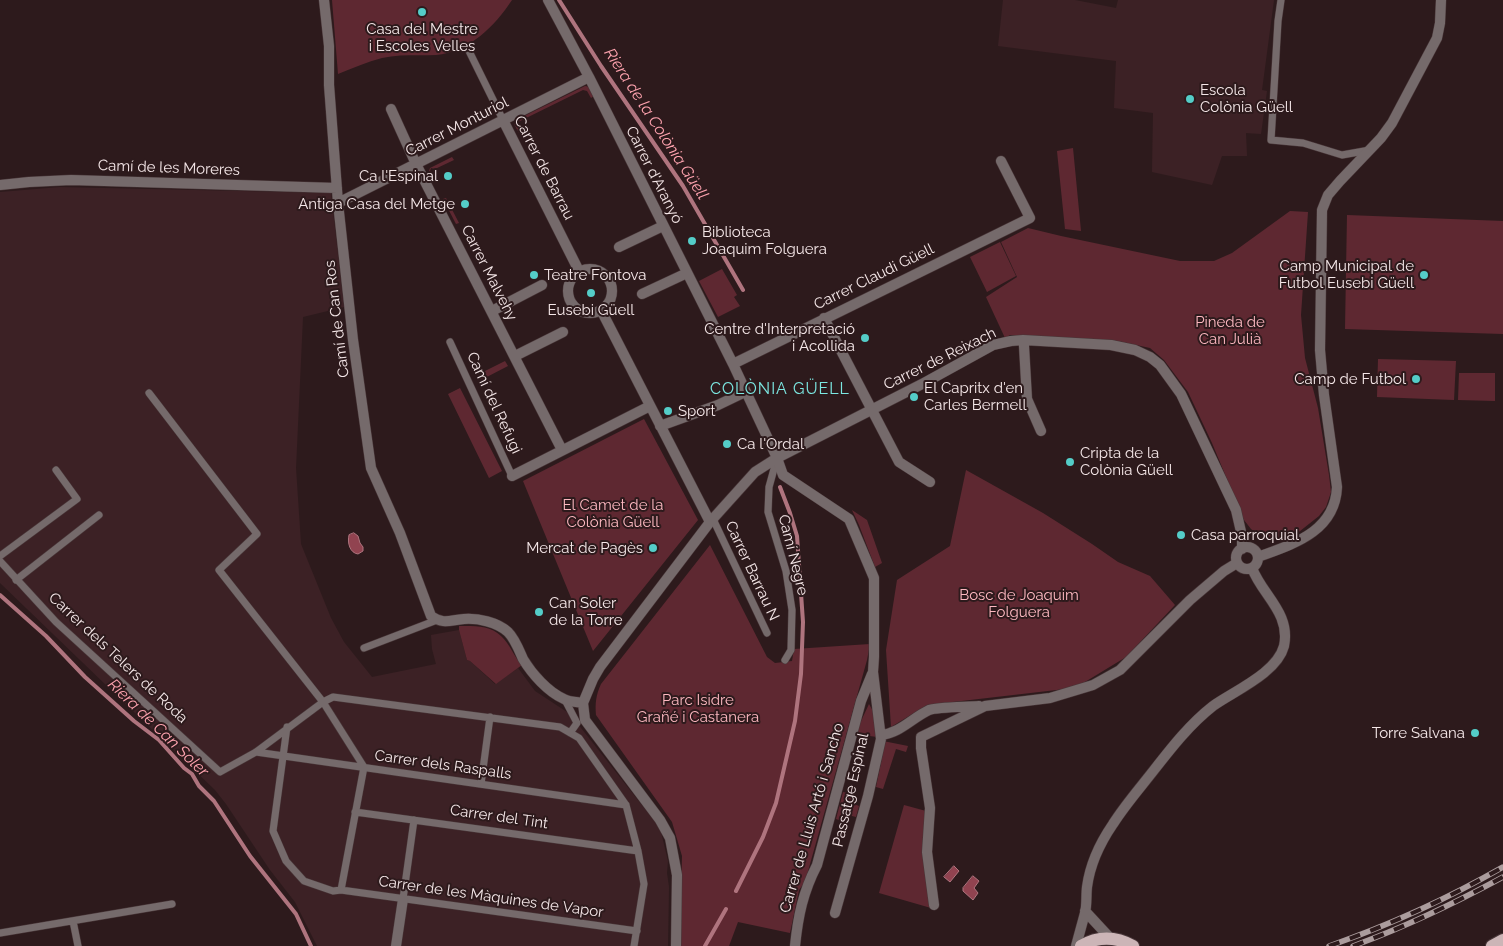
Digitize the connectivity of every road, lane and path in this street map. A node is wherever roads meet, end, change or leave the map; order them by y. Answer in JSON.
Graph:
{"nodes":[{"id":1,"x":324,"y":0,"type":"edge"},
{"id":2,"x":548,"y":0,"type":"edge"},
{"id":3,"x":1280,"y":0,"type":"edge"},
{"id":4,"x":1441,"y":0,"type":"edge"},
{"id":5,"x":469,"y":51,"type":"dead end"},
{"id":6,"x":588,"y":77,"type":"junction"},
{"id":7,"x":391,"y":109,"type":"dead end"},
{"id":8,"x":503,"y":120,"type":"junction"},
{"id":9,"x":1371,"y":150,"type":"junction"},
{"id":10,"x":1001,"y":161,"type":"dead end"},
{"id":11,"x":416,"y":164,"type":"junction"},
{"id":12,"x":0,"y":185,"type":"edge"},
{"id":13,"x":337,"y":188,"type":"junction"},
{"id":14,"x":338,"y":203,"type":"junction"},
{"id":15,"x":663,"y":226,"type":"junction"},
{"id":16,"x":619,"y":248,"type":"dead end"},
{"id":17,"x":579,"y":271,"type":"junction"},
{"id":18,"x":687,"y":273,"type":"junction"},
{"id":19,"x":542,"y":285,"type":"dead end"},
{"id":20,"x":642,"y":294,"type":"dead end"},
{"id":21,"x":601,"y":310,"type":"junction"},
{"id":22,"x":492,"y":311,"type":"junction"},
{"id":23,"x":824,"y":318,"type":"junction"},
{"id":24,"x":564,"y":332,"type":"dead end"},
{"id":25,"x":450,"y":342,"type":"dead end"},
{"id":26,"x":1024,"y":346,"type":"dead end"},
{"id":27,"x":515,"y":356,"type":"junction"},
{"id":28,"x":733,"y":364,"type":"junction"},
{"id":29,"x":745,"y":392,"type":"junction"},
{"id":30,"x":148,"y":393,"type":"dead end"},
{"id":31,"x":650,"y":406,"type":"junction"},
{"id":32,"x":871,"y":410,"type":"junction"},
{"id":33,"x":660,"y":426,"type":"junction"},
{"id":34,"x":1041,"y":431,"type":"dead end"},
{"id":35,"x":562,"y":450,"type":"junction"},
{"id":36,"x":777,"y":458,"type":"junction"},
{"id":37,"x":56,"y":470,"type":"dead end"},
{"id":38,"x":512,"y":476,"type":"joint"},
{"id":39,"x":930,"y":482,"type":"dead end"},
{"id":40,"x":99,"y":515,"type":"dead end"},
{"id":41,"x":711,"y":521,"type":"junction"},
{"id":42,"x":1242,"y":549,"type":"junction"},
{"id":43,"x":0,"y":556,"type":"edge"},
{"id":44,"x":1258,"y":557,"type":"junction"},
{"id":45,"x":0,"y":561,"type":"edge"},
{"id":46,"x":1238,"y":564,"type":"junction"},
{"id":47,"x":1252,"y":568,"type":"junction"},
{"id":48,"x":16,"y":580,"type":"junction"},
{"id":49,"x":437,"y":620,"type":"junction"},
{"id":50,"x":767,"y":634,"type":"dead end"},
{"id":51,"x":364,"y":648,"type":"dead end"},
{"id":52,"x":785,"y":660,"type":"dead end"},
{"id":53,"x":873,"y":672,"type":"junction"},
{"id":54,"x":565,"y":700,"type":"junction"},
{"id":55,"x":323,"y":702,"type":"junction"},
{"id":56,"x":583,"y":703,"type":"junction"},
{"id":57,"x":985,"y":706,"type":"junction"},
{"id":58,"x":490,"y":717,"type":"junction"},
{"id":59,"x":288,"y":727,"type":"junction"},
{"id":60,"x":570,"y":733,"type":"junction"},
{"id":61,"x":881,"y":734,"type":"junction"},
{"id":62,"x":256,"y":752,"type":"junction"},
{"id":63,"x":284,"y":756,"type":"junction"},
{"id":64,"x":364,"y":768,"type":"junction"},
{"id":65,"x":481,"y":784,"type":"junction"},
{"id":66,"x":626,"y":805,"type":"junction"},
{"id":67,"x":355,"y":812,"type":"junction"},
{"id":68,"x":414,"y":820,"type":"junction"},
{"id":69,"x":638,"y":851,"type":"junction"},
{"id":70,"x":341,"y":890,"type":"junction"},
{"id":71,"x":403,"y":899,"type":"junction"},
{"id":72,"x":172,"y":904,"type":"dead end"},
{"id":73,"x":934,"y":905,"type":"dead end"},
{"id":74,"x":1086,"y":911,"type":"junction"},
{"id":75,"x":835,"y":913,"type":"dead end"},
{"id":76,"x":73,"y":921,"type":"junction"},
{"id":77,"x":637,"y":931,"type":"junction"},
{"id":78,"x":0,"y":933,"type":"edge"},
{"id":79,"x":1110,"y":938,"type":"junction"},
{"id":80,"x":1503,"y":940,"type":"edge"},
{"id":81,"x":78,"y":946,"type":"edge"},
{"id":82,"x":396,"y":946,"type":"edge"},
{"id":83,"x":634,"y":946,"type":"edge"},
{"id":84,"x":676,"y":946,"type":"edge"},
{"id":85,"x":795,"y":946,"type":"edge"},
{"id":86,"x":1076,"y":946,"type":"edge"},
{"id":87,"x":1081,"y":946,"type":"edge"},
{"id":88,"x":1133,"y":946,"type":"edge"},
{"id":89,"x":1492,"y":946,"type":"edge"}],
"edges":[{"from":1,"to":13,"type":"street","name":"Camí de Can Ros"},
{"from":2,"to":6,"type":"street","name":"Carrer d'Aranyó"},
{"from":3,"to":9,"type":"lane"},
{"from":4,"to":9,"type":"street"},
{"from":5,"to":8,"type":"lane","name":"Carrer de Barrau"},
{"from":6,"to":8,"type":"street","name":"Carrer Monturiol"},
{"from":6,"to":15,"type":"street","name":"Carrer d'Aranyó"},
{"from":7,"to":11,"type":"street","name":"Carrer Malvehy"},
{"from":8,"to":11,"type":"street","name":"Carrer Monturiol"},
{"from":8,"to":17,"type":"street","name":"Carrer de Barrau"},
{"from":9,"to":44,"type":"street"},
{"from":10,"to":23,"type":"street","name":"Carrer Claudi Güell"},
{"from":11,"to":14,"type":"street","name":"Carrer Monturiol"},
{"from":11,"to":22,"type":"street","name":"Carrer Malvehy"},
{"from":12,"to":13,"type":"street","name":"Camí de les Moreres"},
{"from":13,"to":14,"type":"street","name":"Camí de Can Ros"},
{"from":14,"to":49,"type":"street","name":"Camí de Can Ros"},
{"from":15,"to":16,"type":"street"},
{"from":15,"to":18,"type":"street","name":"Carrer d'Aranyó"},
{"from":17,"to":21,"type":"street"},
{"from":17,"to":21,"type":"street"},
{"from":18,"to":20,"type":"street"},
{"from":18,"to":28,"type":"street","name":"Carrer d'Aranyó"},
{"from":19,"to":22,"type":"street"},
{"from":21,"to":31,"type":"street"},
{"from":22,"to":27,"type":"street","name":"Carrer Malvehy"},
{"from":23,"to":28,"type":"street","name":"Carrer Claudi Güell"},
{"from":23,"to":32,"type":"street"},
{"from":24,"to":27,"type":"street"},
{"from":25,"to":38,"type":"lane","name":"Camí del Refugi"},
{"from":26,"to":34,"type":"street"},
{"from":27,"to":35,"type":"street","name":"Carrer Malvehy"},
{"from":28,"to":29,"type":"street","name":"Carrer d'Aranyó"},
{"from":29,"to":33,"type":"street"},
{"from":29,"to":36,"type":"street","name":"Carrer d'Aranyó"},
{"from":30,"to":55,"type":"lane"},
{"from":31,"to":33,"type":"street"},
{"from":31,"to":35,"type":"street"},
{"from":32,"to":36,"type":"street","name":"Carrer de Reixach"},
{"from":32,"to":39,"type":"street"},
{"from":32,"to":42,"type":"street","name":"Carrer de Reixach"},
{"from":33,"to":41,"type":"street"},
{"from":35,"to":38,"type":"street"},
{"from":36,"to":41,"type":"street","name":"Carrer de Reixach"},
{"from":36,"to":52,"type":"lane","name":"Camí Negre"},
{"from":36,"to":53,"type":"street","name":"Carrer d'Aranyó"},
{"from":37,"to":43,"type":"lane"},
{"from":40,"to":48,"type":"lane"},
{"from":41,"to":50,"type":"lane","name":"Carrer Barrau N"},
{"from":41,"to":56,"type":"street","name":"Carrer de Reixach"},
{"from":42,"to":44,"type":"street"},
{"from":42,"to":46,"type":"street"},
{"from":44,"to":47,"type":"street"},
{"from":45,"to":48,"type":"lane","name":"Carrer dels Telers de Roda"},
{"from":46,"to":47,"type":"street"},
{"from":46,"to":57,"type":"street"},
{"from":47,"to":74,"type":"street"},
{"from":48,"to":62,"type":"lane","name":"Carrer dels Telers de Roda"},
{"from":49,"to":51,"type":"lane"},
{"from":49,"to":54,"type":"street"},
{"from":53,"to":61,"type":"street","name":"Passatge Espinal"},
{"from":53,"to":85,"type":"street","name":"Carrer de Lluis Artó i Sancho"},
{"from":54,"to":56,"type":"street"},
{"from":54,"to":60,"type":"lane"},
{"from":55,"to":58,"type":"lane"},
{"from":55,"to":59,"type":"lane"},
{"from":55,"to":64,"type":"lane"},
{"from":56,"to":84,"type":"street"},
{"from":57,"to":61,"type":"street"},
{"from":57,"to":73,"type":"street"},
{"from":58,"to":60,"type":"lane"},
{"from":58,"to":65,"type":"lane"},
{"from":59,"to":62,"type":"lane"},
{"from":59,"to":63,"type":"lane","name":"Carrer de les Màquines de Vapor"},
{"from":60,"to":66,"type":"lane"},
{"from":61,"to":75,"type":"street","name":"Passatge Espinal"},
{"from":62,"to":63,"type":"lane","name":"Carrer dels Raspalls"},
{"from":63,"to":64,"type":"lane","name":"Carrer dels Raspalls"},
{"from":63,"to":70,"type":"lane","name":"Carrer de les Màquines de Vapor"},
{"from":64,"to":65,"type":"lane","name":"Carrer dels Raspalls"},
{"from":64,"to":67,"type":"lane"},
{"from":65,"to":66,"type":"lane","name":"Carrer dels Raspalls"},
{"from":66,"to":69,"type":"lane"},
{"from":67,"to":68,"type":"lane","name":"Carrer del Tint"},
{"from":67,"to":70,"type":"lane"},
{"from":68,"to":69,"type":"lane","name":"Carrer del Tint"},
{"from":68,"to":71,"type":"lane"},
{"from":69,"to":77,"type":"lane"},
{"from":70,"to":71,"type":"lane","name":"Carrer de les Màquines de Vapor"},
{"from":71,"to":77,"type":"lane","name":"Carrer de les Màquines de Vapor"},
{"from":71,"to":82,"type":"street"},
{"from":72,"to":76,"type":"lane"},
{"from":74,"to":79,"type":"street"},
{"from":74,"to":86,"type":"street"},
{"from":76,"to":78,"type":"lane"},
{"from":76,"to":81,"type":"lane"},
{"from":77,"to":83,"type":"lane"},
{"from":79,"to":87,"type":"main road"},
{"from":79,"to":88,"type":"main road"},
{"from":80,"to":89,"type":"main road"}]}
